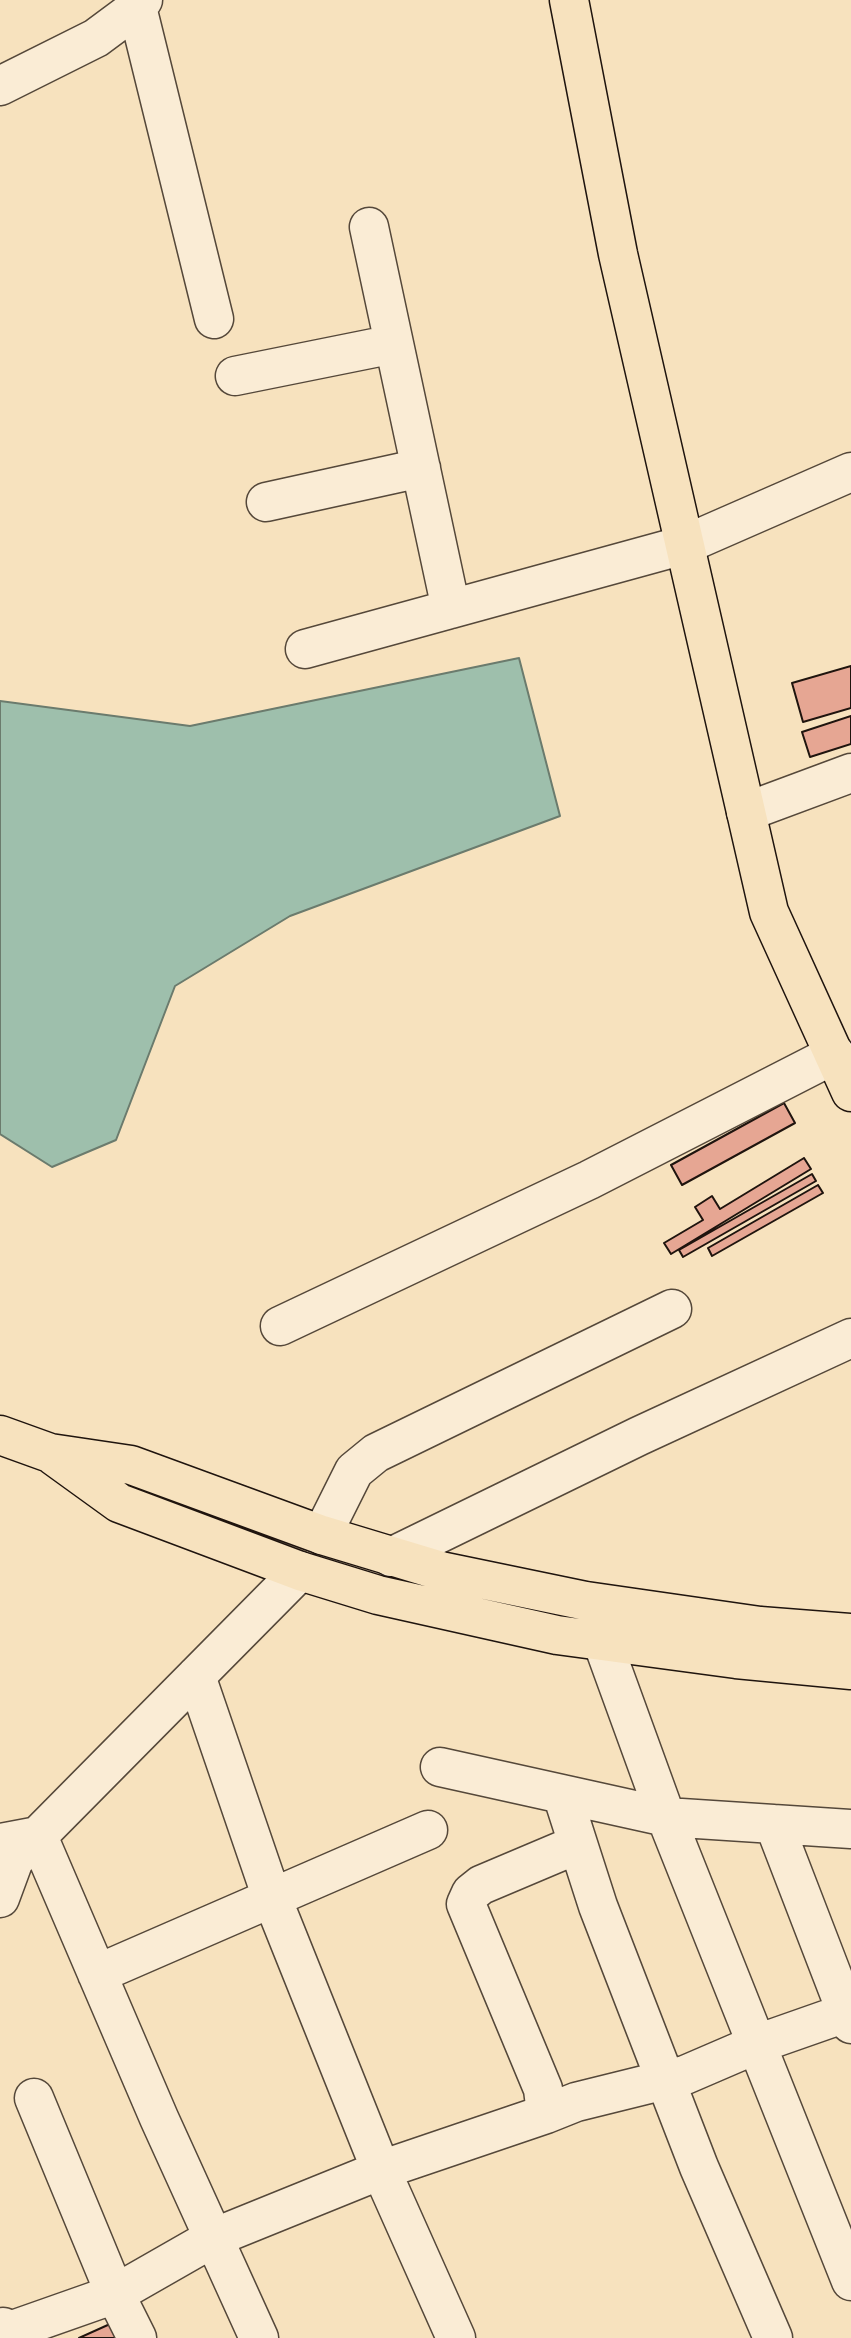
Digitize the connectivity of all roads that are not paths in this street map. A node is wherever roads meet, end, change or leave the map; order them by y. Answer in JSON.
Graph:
{"nodes":[{"id":1,"x":569,"y":0,"type":"edge"},
{"id":2,"x":140,"y":3,"type":"edge"},
{"id":3,"x":0,"y":86,"type":"edge"},
{"id":4,"x":369,"y":227,"type":"dead end"},
{"id":5,"x":214,"y":319,"type":"dead end"},
{"id":6,"x":394,"y":344,"type":"junction"},
{"id":7,"x":235,"y":376,"type":"dead end"},
{"id":8,"x":421,"y":468,"type":"junction"},
{"id":9,"x":851,"y":472,"type":"edge"},
{"id":10,"x":266,"y":502,"type":"dead end"},
{"id":11,"x":684,"y":545,"type":"junction"},
{"id":12,"x":451,"y":609,"type":"junction"},
{"id":13,"x":305,"y":649,"type":"dead end"},
{"id":14,"x":851,"y":773,"type":"edge"},
{"id":15,"x":746,"y":813,"type":"junction"},
{"id":16,"x":835,"y":1054,"type":"junction"},
{"id":17,"x":851,"y":1092,"type":"edge"},
{"id":18,"x":672,"y":1309,"type":"dead end"},
{"id":19,"x":280,"y":1326,"type":"dead end"},
{"id":20,"x":851,"y":1338,"type":"edge"},
{"id":21,"x":0,"y":1435,"type":"edge"},
{"id":22,"x":50,"y":1453,"type":"junction"},
{"id":23,"x":322,"y":1535,"type":"junction"},
{"id":24,"x":390,"y":1558,"type":"junction"},
{"id":25,"x":300,"y":1571,"type":"junction"},
{"id":26,"x":851,"y":1633,"type":"edge"},
{"id":27,"x":603,"y":1641,"type":"junction"},
{"id":28,"x":851,"y":1670,"type":"edge"},
{"id":29,"x":196,"y":1676,"type":"junction"},
{"id":30,"x":440,"y":1767,"type":"dead end"},
{"id":31,"x":562,"y":1794,"type":"junction"},
{"id":32,"x":666,"y":1817,"type":"junction"},
{"id":33,"x":774,"y":1824,"type":"junction"},
{"id":34,"x":851,"y":1829,"type":"edge"},
{"id":35,"x":428,"y":1830,"type":"dead end"},
{"id":36,"x":38,"y":1836,"type":"junction"},
{"id":37,"x":0,"y":1843,"type":"edge"},
{"id":38,"x":578,"y":1844,"type":"junction"},
{"id":39,"x":0,"y":1898,"type":"edge"},
{"id":40,"x":272,"y":1898,"type":"junction"},
{"id":41,"x":97,"y":1974,"type":"junction"},
{"id":42,"x":849,"y":2016,"type":"edge"},
{"id":43,"x":757,"y":2044,"type":"junction"},
{"id":44,"x":666,"y":2081,"type":"junction"},
{"id":45,"x":34,"y":2098,"type":"dead end"},
{"id":46,"x":546,"y":2114,"type":"junction"},
{"id":47,"x":381,"y":2170,"type":"junction"},
{"id":48,"x":213,"y":2238,"type":"junction"},
{"id":49,"x":851,"y":2281,"type":"edge"},
{"id":50,"x":116,"y":2294,"type":"junction"},
{"id":51,"x":2,"y":2327,"type":"edge"},
{"id":52,"x":136,"y":2338,"type":"edge"},
{"id":53,"x":259,"y":2338,"type":"edge"},
{"id":54,"x":456,"y":2338,"type":"edge"},
{"id":55,"x":774,"y":2338,"type":"edge"}],
"edges":[{"from":1,"to":11,"type":"main road"},
{"from":2,"to":3,"type":"street"},
{"from":2,"to":5,"type":"street"},
{"from":4,"to":6,"type":"street"},
{"from":6,"to":7,"type":"street"},
{"from":6,"to":8,"type":"street"},
{"from":8,"to":10,"type":"street"},
{"from":8,"to":12,"type":"street"},
{"from":9,"to":11,"type":"street"},
{"from":11,"to":12,"type":"street"},
{"from":11,"to":15,"type":"main road"},
{"from":12,"to":13,"type":"street"},
{"from":14,"to":15,"type":"street"},
{"from":15,"to":16,"type":"main road"},
{"from":16,"to":17,"type":"main road"},
{"from":16,"to":19,"type":"street"},
{"from":18,"to":23,"type":"street"},
{"from":20,"to":24,"type":"street"},
{"from":21,"to":22,"type":"main road"},
{"from":22,"to":23,"type":"main road"},
{"from":22,"to":25,"type":"main road"},
{"from":23,"to":24,"type":"main road"},
{"from":24,"to":26,"type":"main road"},
{"from":25,"to":27,"type":"main road"},
{"from":25,"to":29,"type":"street"},
{"from":27,"to":28,"type":"main road"},
{"from":27,"to":32,"type":"street"},
{"from":29,"to":36,"type":"street"},
{"from":29,"to":40,"type":"street"},
{"from":30,"to":31,"type":"street"},
{"from":31,"to":32,"type":"street"},
{"from":31,"to":38,"type":"street"},
{"from":32,"to":33,"type":"street"},
{"from":32,"to":43,"type":"street"},
{"from":33,"to":34,"type":"street"},
{"from":33,"to":42,"type":"street"},
{"from":35,"to":40,"type":"street"},
{"from":36,"to":37,"type":"street"},
{"from":36,"to":39,"type":"street"},
{"from":36,"to":41,"type":"street"},
{"from":38,"to":44,"type":"street"},
{"from":38,"to":46,"type":"street"},
{"from":40,"to":41,"type":"street"},
{"from":40,"to":47,"type":"street"},
{"from":41,"to":48,"type":"street"},
{"from":42,"to":43,"type":"street"},
{"from":43,"to":44,"type":"street"},
{"from":43,"to":49,"type":"street"},
{"from":44,"to":46,"type":"street"},
{"from":44,"to":55,"type":"street"},
{"from":45,"to":50,"type":"street"},
{"from":46,"to":47,"type":"street"},
{"from":47,"to":48,"type":"street"},
{"from":47,"to":54,"type":"street"},
{"from":48,"to":50,"type":"street"},
{"from":48,"to":53,"type":"street"},
{"from":50,"to":51,"type":"street"},
{"from":50,"to":52,"type":"street"}]}
